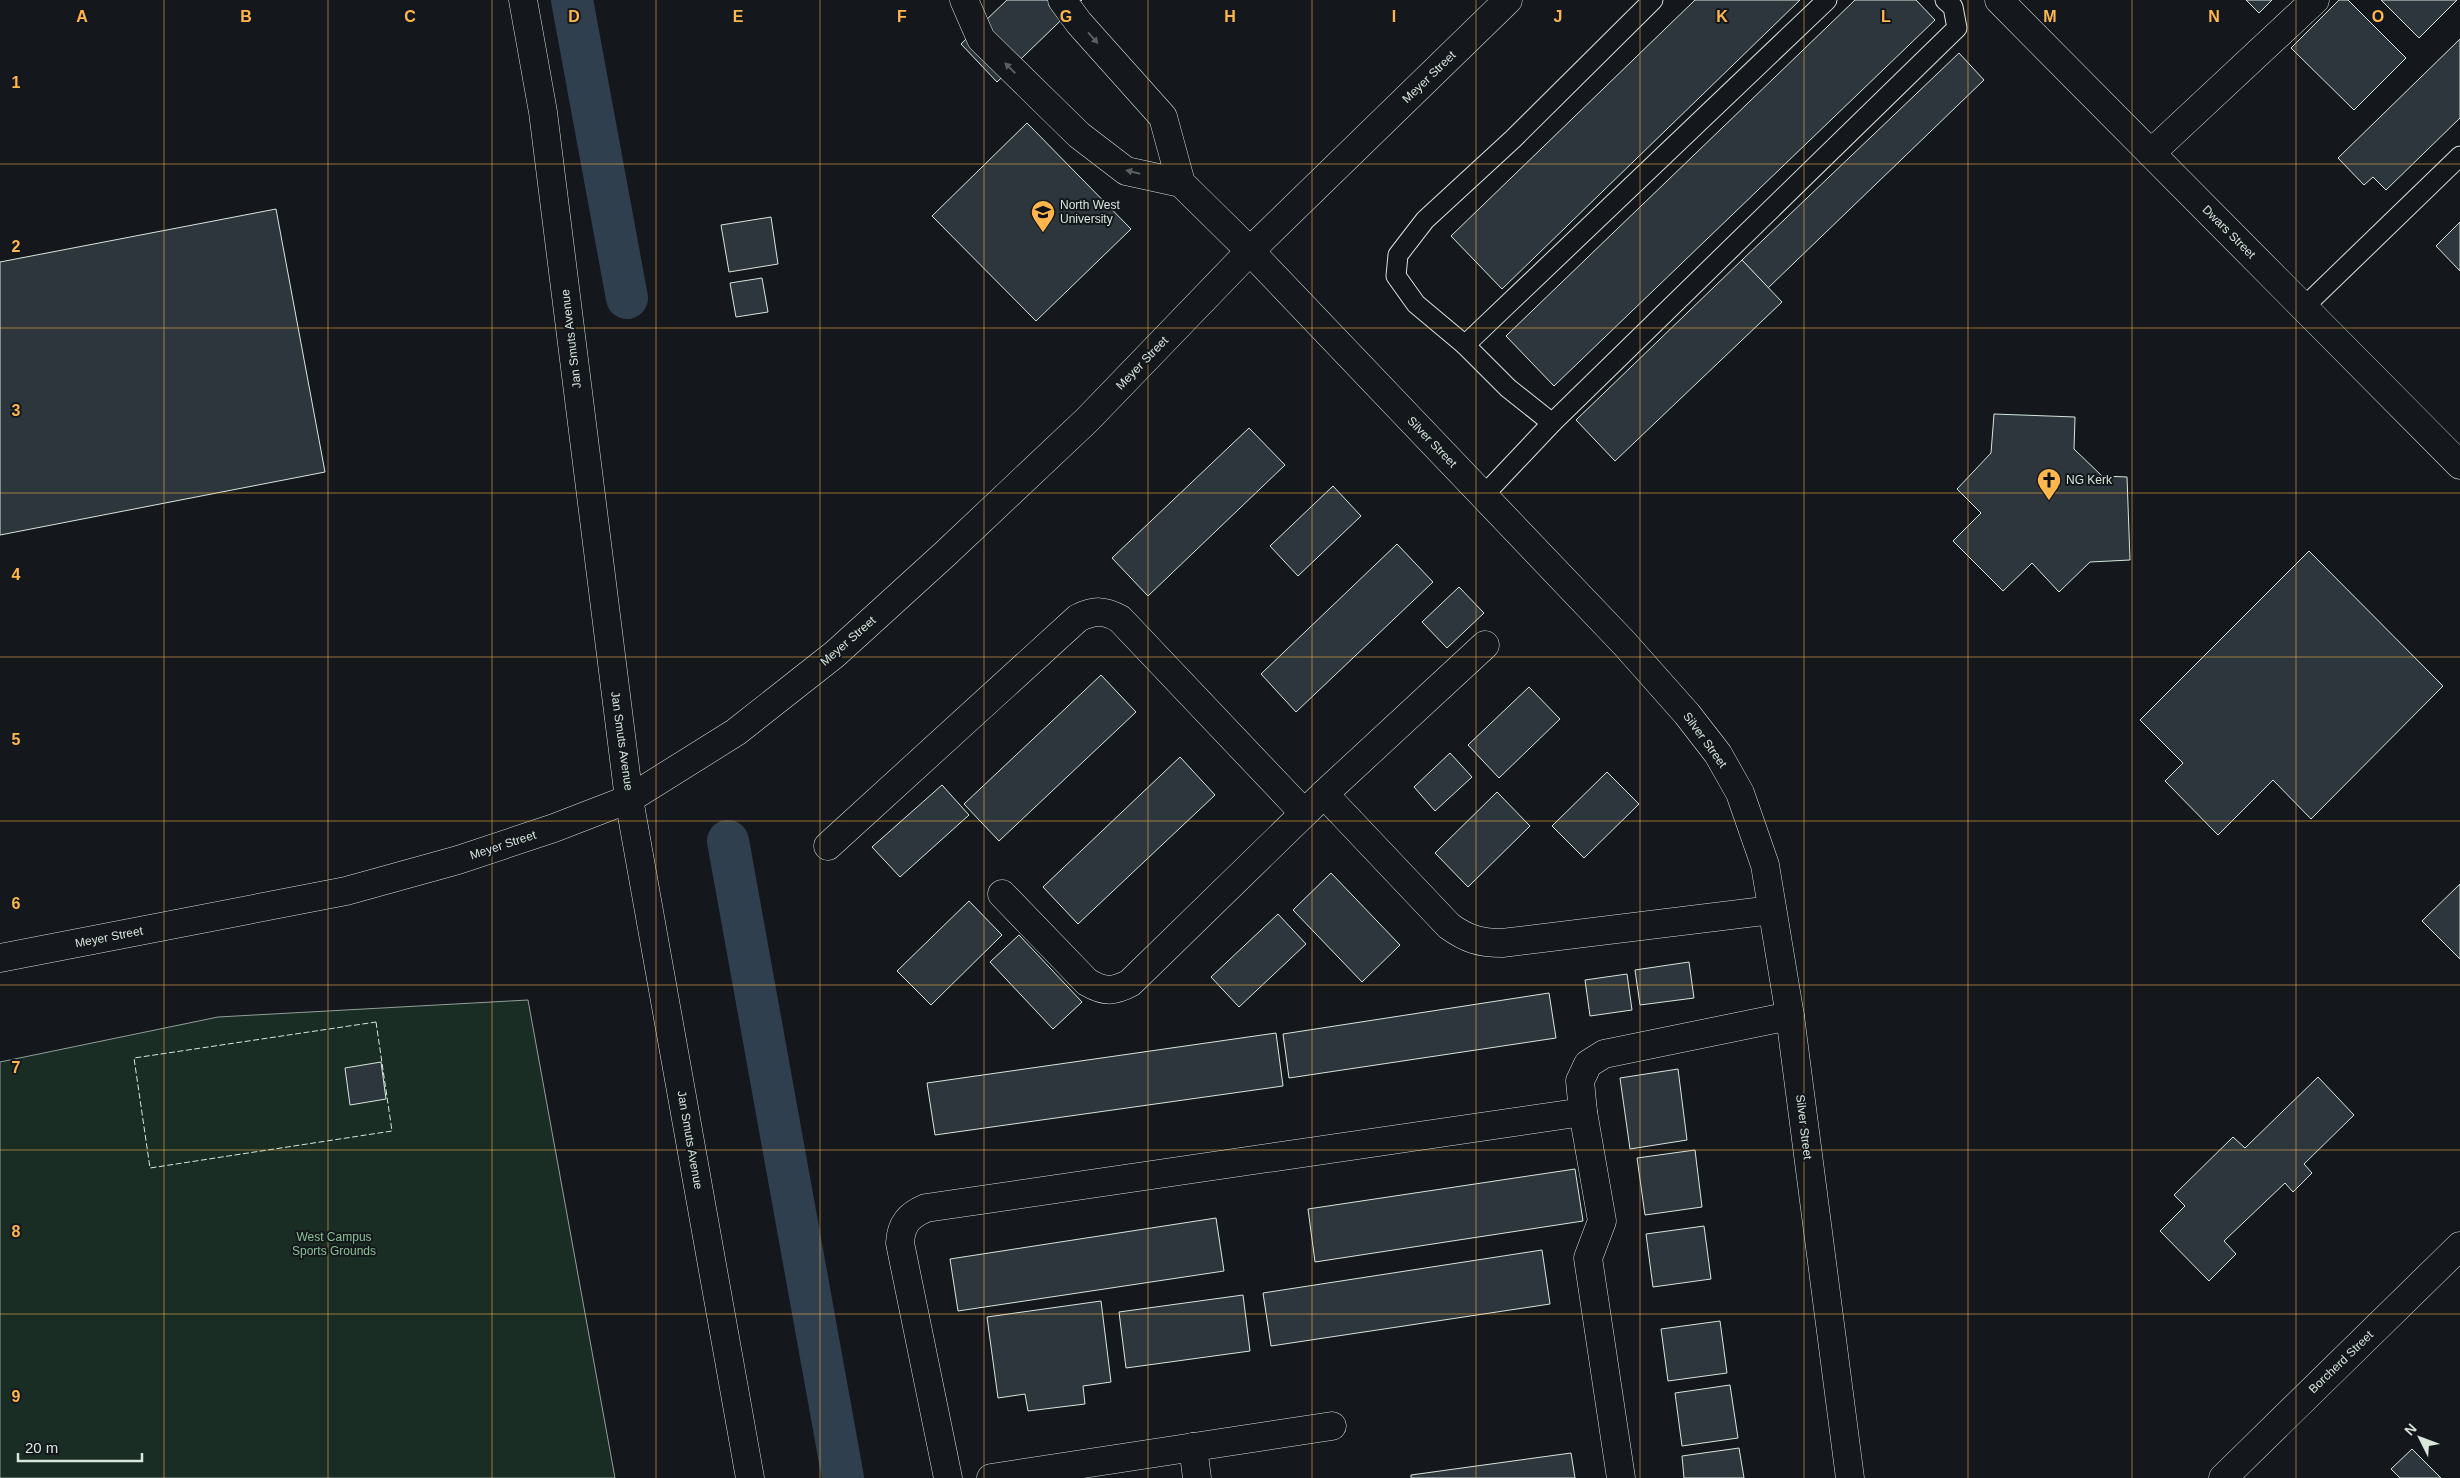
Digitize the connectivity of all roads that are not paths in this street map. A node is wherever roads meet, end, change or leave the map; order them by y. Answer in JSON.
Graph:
{"nodes":[{"id":1,"x":523,"y":0,"type":"edge"},
{"id":2,"x":964,"y":0,"type":"edge"},
{"id":3,"x":1062,"y":0,"type":"edge"},
{"id":4,"x":1508,"y":0,"type":"edge"},
{"id":5,"x":1654,"y":0,"type":"edge"},
{"id":6,"x":1827,"y":0,"type":"edge"},
{"id":7,"x":1945,"y":0,"type":"edge"},
{"id":8,"x":1999,"y":0,"type":"edge"},
{"id":9,"x":2315,"y":0,"type":"edge"},
{"id":10,"x":2151,"y":153,"type":"junction"},
{"id":11,"x":2460,"y":156,"type":"edge"},
{"id":12,"x":1181,"y":183,"type":"junction"},
{"id":13,"x":1250,"y":251,"type":"junction"},
{"id":14,"x":2304,"y":308,"type":"junction"},
{"id":15,"x":1465,"y":345,"type":"junction"},
{"id":16,"x":1552,"y":423,"type":"junction"},
{"id":17,"x":2460,"y":465,"type":"edge"},
{"id":18,"x":1483,"y":496,"type":"junction"},
{"id":19,"x":1485,"y":645,"type":"dead end"},
{"id":20,"x":1324,"y":794,"type":"junction"},
{"id":21,"x":629,"y":799,"type":"junction"},
{"id":22,"x":1304,"y":813,"type":"junction"},
{"id":23,"x":828,"y":846,"type":"dead end"},
{"id":24,"x":1002,"y":894,"type":"dead end"},
{"id":25,"x":1772,"y":910,"type":"junction"},
{"id":26,"x":0,"y":958,"type":"edge"},
{"id":27,"x":1790,"y":1016,"type":"junction"},
{"id":28,"x":1583,"y":1112,"type":"junction"},
{"id":29,"x":2460,"y":1246,"type":"edge"},
{"id":30,"x":1332,"y":1426,"type":"dead end"},
{"id":31,"x":1193,"y":1447,"type":"junction"},
{"id":32,"x":750,"y":1478,"type":"edge"},
{"id":33,"x":948,"y":1478,"type":"edge"},
{"id":34,"x":991,"y":1478,"type":"edge"},
{"id":35,"x":1198,"y":1478,"type":"edge"},
{"id":36,"x":1621,"y":1478,"type":"edge"},
{"id":37,"x":1850,"y":1478,"type":"edge"},
{"id":38,"x":2223,"y":1478,"type":"edge"}],
"edges":[{"from":1,"to":21,"type":"street","name":"Jan Smuts Avenue"},
{"from":12,"to":2,"type":"street","one_way":true},
{"from":3,"to":12,"type":"street","one_way":true},
{"from":4,"to":13,"type":"street","name":"Meyer Street"},
{"from":5,"to":15,"type":"lane"},
{"from":6,"to":15,"type":"lane"},
{"from":7,"to":16,"type":"lane"},
{"from":8,"to":10,"type":"street","name":"Dwars Street"},
{"from":9,"to":10,"type":"street"},
{"from":10,"to":14,"type":"street","name":"Dwars Street"},
{"from":11,"to":14,"type":"lane"},
{"from":12,"to":13,"type":"street","name":"Silver Street"},
{"from":13,"to":18,"type":"street","name":"Silver Street"},
{"from":13,"to":21,"type":"street","name":"Meyer Street"},
{"from":14,"to":17,"type":"street","name":"Dwars Street"},
{"from":15,"to":16,"type":"lane"},
{"from":16,"to":18,"type":"lane"},
{"from":18,"to":25,"type":"street","name":"Silver Street"},
{"from":19,"to":20,"type":"street"},
{"from":20,"to":22,"type":"street"},
{"from":20,"to":25,"type":"street"},
{"from":21,"to":26,"type":"street","name":"Meyer Street"},
{"from":21,"to":32,"type":"street","name":"Jan Smuts Avenue"},
{"from":22,"to":23,"type":"street"},
{"from":22,"to":24,"type":"street"},
{"from":25,"to":27,"type":"street","name":"Silver Street"},
{"from":27,"to":28,"type":"street"},
{"from":27,"to":37,"type":"street","name":"Silver Street"},
{"from":28,"to":33,"type":"street"},
{"from":28,"to":36,"type":"street"},
{"from":29,"to":38,"type":"street","name":"Borcherd Street"},
{"from":30,"to":31,"type":"street"},
{"from":31,"to":34,"type":"street"},
{"from":31,"to":35,"type":"street"}]}
